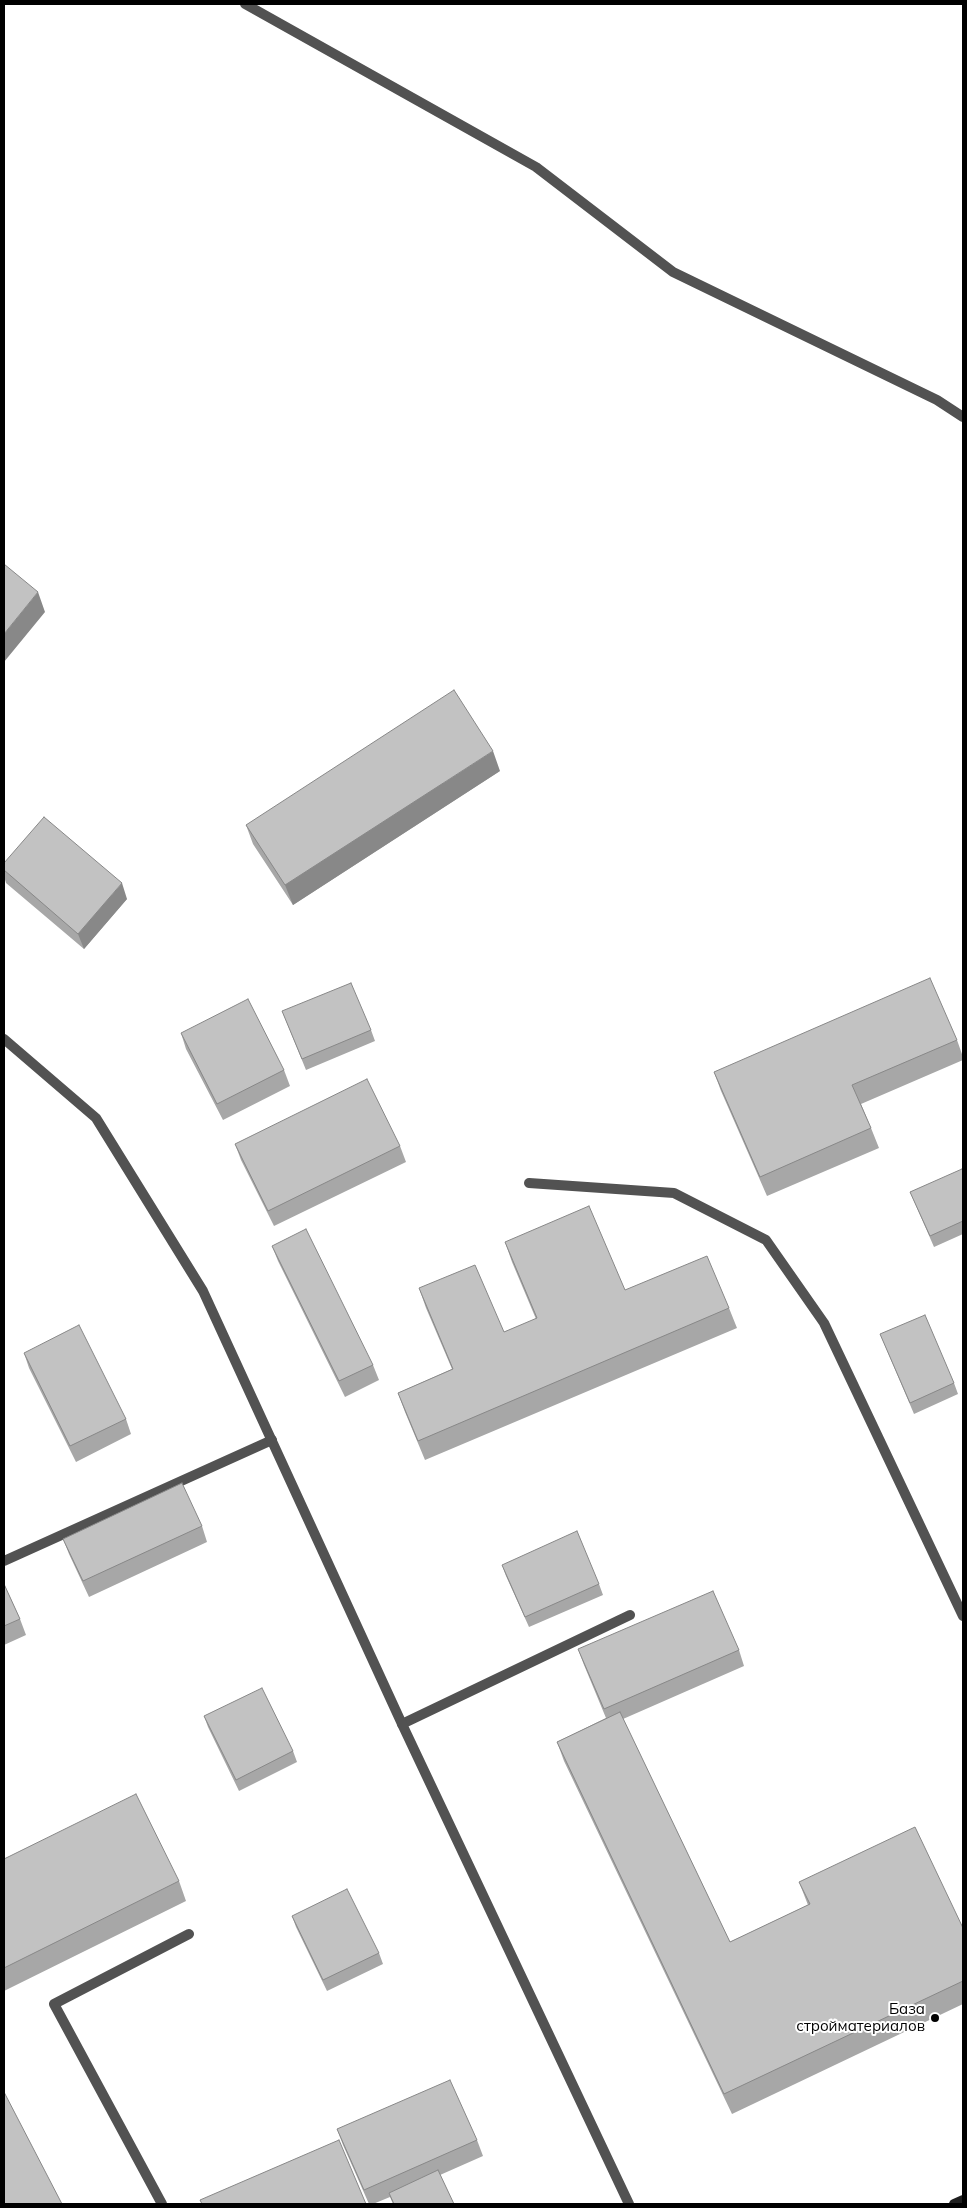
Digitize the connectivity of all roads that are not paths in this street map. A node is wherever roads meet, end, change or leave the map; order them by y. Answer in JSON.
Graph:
{"nodes":[{"id":1,"x":245,"y":4,"type":"edge"},
{"id":2,"x":963,"y":417,"type":"edge"},
{"id":3,"x":4,"y":1039,"type":"edge"},
{"id":4,"x":529,"y":1183,"type":"dead end"},
{"id":5,"x":272,"y":1440,"type":"junction"},
{"id":6,"x":4,"y":1561,"type":"edge"},
{"id":7,"x":630,"y":1615,"type":"dead end"},
{"id":8,"x":963,"y":1616,"type":"edge"},
{"id":9,"x":402,"y":1724,"type":"junction"},
{"id":10,"x":189,"y":1934,"type":"dead end"},
{"id":11,"x":963,"y":2200,"type":"edge"},
{"id":12,"x":162,"y":2204,"type":"edge"},
{"id":13,"x":629,"y":2204,"type":"edge"},
{"id":14,"x":954,"y":2204,"type":"edge"}],
"edges":[{"from":1,"to":2,"type":"street"},
{"from":3,"to":5,"type":"street"},
{"from":4,"to":8,"type":"street"},
{"from":5,"to":6,"type":"street"},
{"from":5,"to":9,"type":"street"},
{"from":7,"to":9,"type":"street"},
{"from":9,"to":13,"type":"street"},
{"from":10,"to":12,"type":"street"},
{"from":11,"to":14,"type":"main road"}]}
